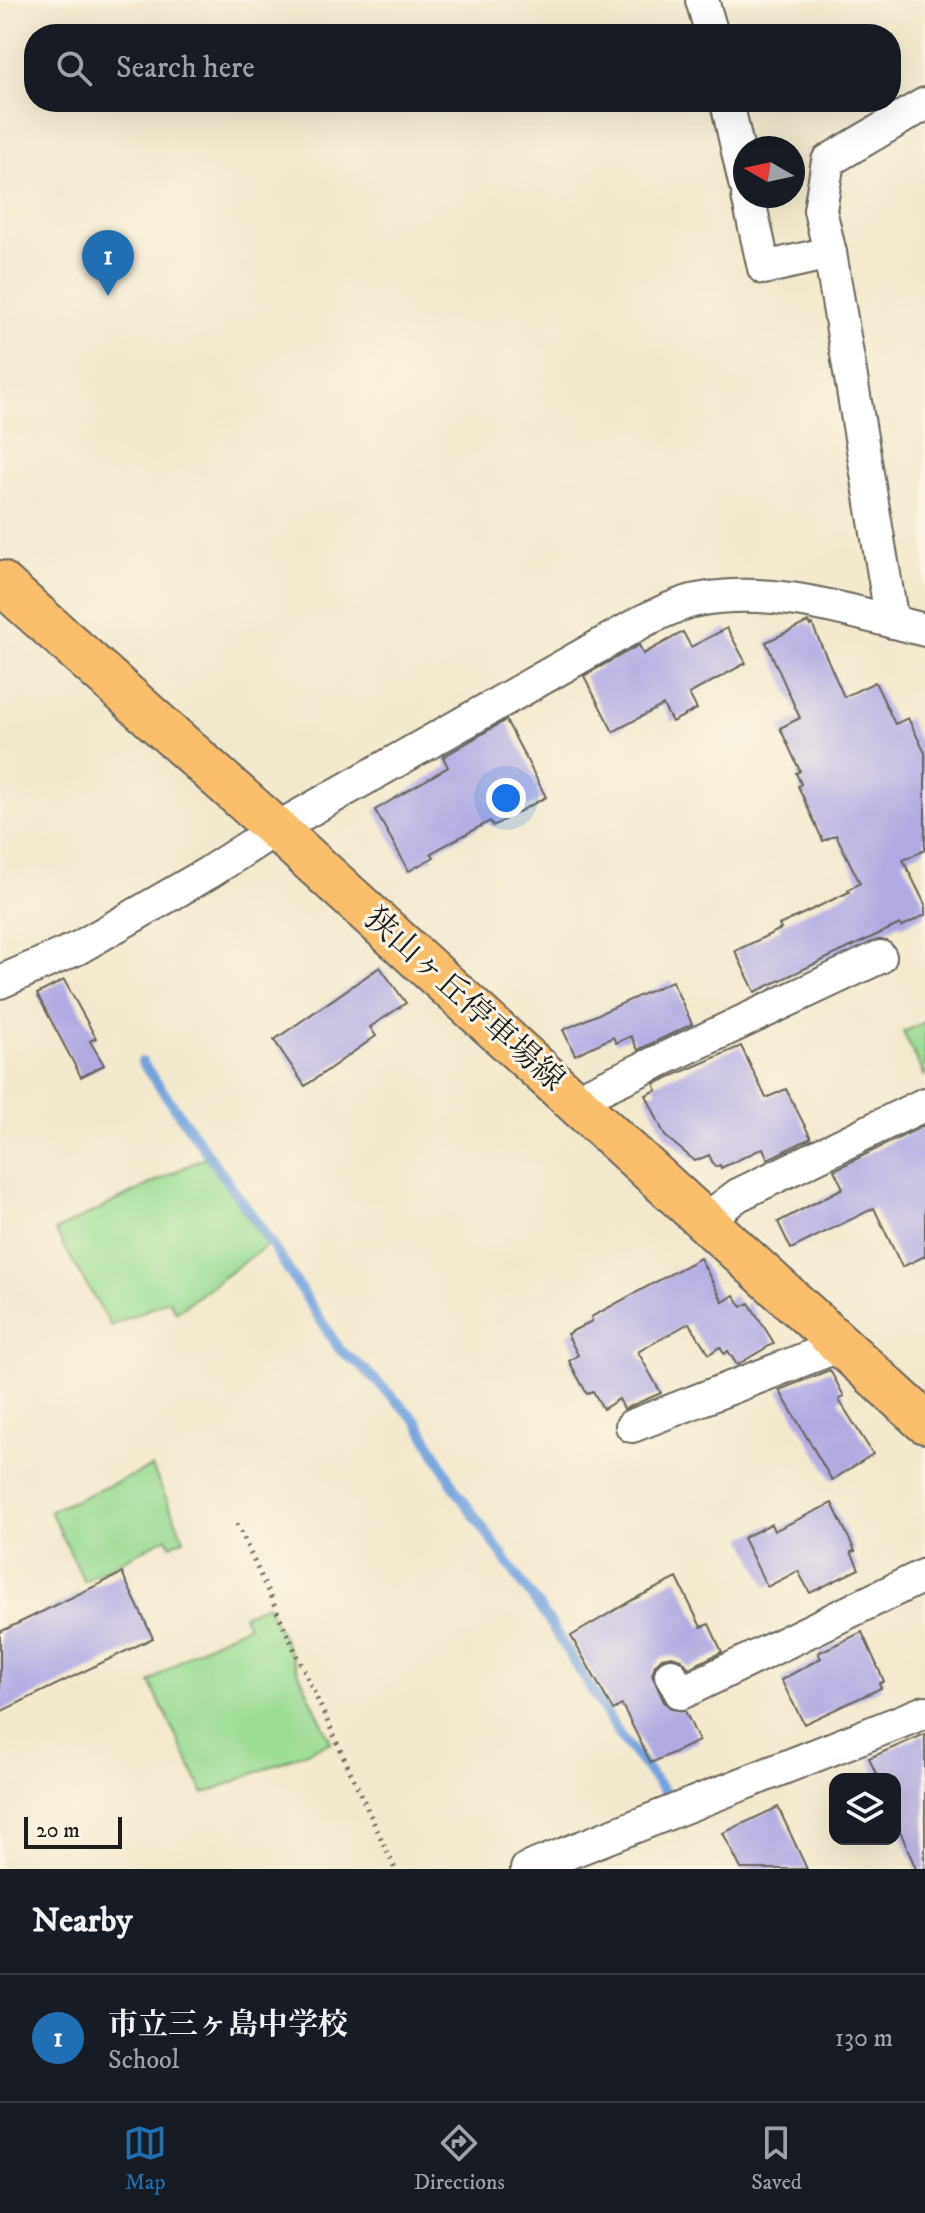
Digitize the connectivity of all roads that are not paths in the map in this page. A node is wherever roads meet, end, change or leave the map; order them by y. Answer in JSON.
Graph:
{"nodes":[{"id":1,"x":702,"y":0,"type":"edge"},
{"id":2,"x":709,"y":24,"type":"edge"},
{"id":3,"x":925,"y":104,"type":"edge"},
{"id":4,"x":729,"y":112,"type":"edge"},
{"id":5,"x":735,"y":136,"type":"edge"},
{"id":6,"x":751,"y":208,"type":"edge"},
{"id":7,"x":830,"y":253,"type":"junction"},
{"id":8,"x":0,"y":582,"type":"edge"},
{"id":9,"x":892,"y":622,"type":"junction"},
{"id":10,"x":925,"y":630,"type":"edge"},
{"id":11,"x":276,"y":829,"type":"junction"},
{"id":12,"x":880,"y":957,"type":"dead end"},
{"id":13,"x":0,"y":982,"type":"edge"},
{"id":14,"x":574,"y":1101,"type":"junction"},
{"id":15,"x":925,"y":1104,"type":"edge"},
{"id":16,"x":705,"y":1220,"type":"junction"},
{"id":17,"x":841,"y":1345,"type":"junction"},
{"id":18,"x":925,"y":1422,"type":"edge"},
{"id":19,"x":632,"y":1426,"type":"dead end"},
{"id":20,"x":925,"y":1575,"type":"edge"},
{"id":21,"x":671,"y":1675,"type":"dead end"},
{"id":22,"x":925,"y":1712,"type":"edge"},
{"id":23,"x":527,"y":1869,"type":"edge"}],
"edges":[{"from":1,"to":2,"type":"street"},
{"from":3,"to":7,"type":"street"},
{"from":4,"to":5,"type":"street"},
{"from":6,"to":7,"type":"street"},
{"from":7,"to":9,"type":"street"},
{"from":8,"to":11,"type":"main road","name":"狭山ヶ丘停車場線"},
{"from":9,"to":10,"type":"street"},
{"from":9,"to":11,"type":"street"},
{"from":11,"to":13,"type":"street"},
{"from":11,"to":14,"type":"main road","name":"狭山ヶ丘停車場線"},
{"from":12,"to":14,"type":"street"},
{"from":14,"to":16,"type":"main road","name":"狭山ヶ丘停車場線"},
{"from":15,"to":16,"type":"street"},
{"from":16,"to":17,"type":"main road","name":"狭山ヶ丘停車場線"},
{"from":17,"to":18,"type":"main road","name":"狭山ヶ丘停車場線"},
{"from":17,"to":19,"type":"street"},
{"from":20,"to":21,"type":"street"},
{"from":22,"to":23,"type":"street"}]}
